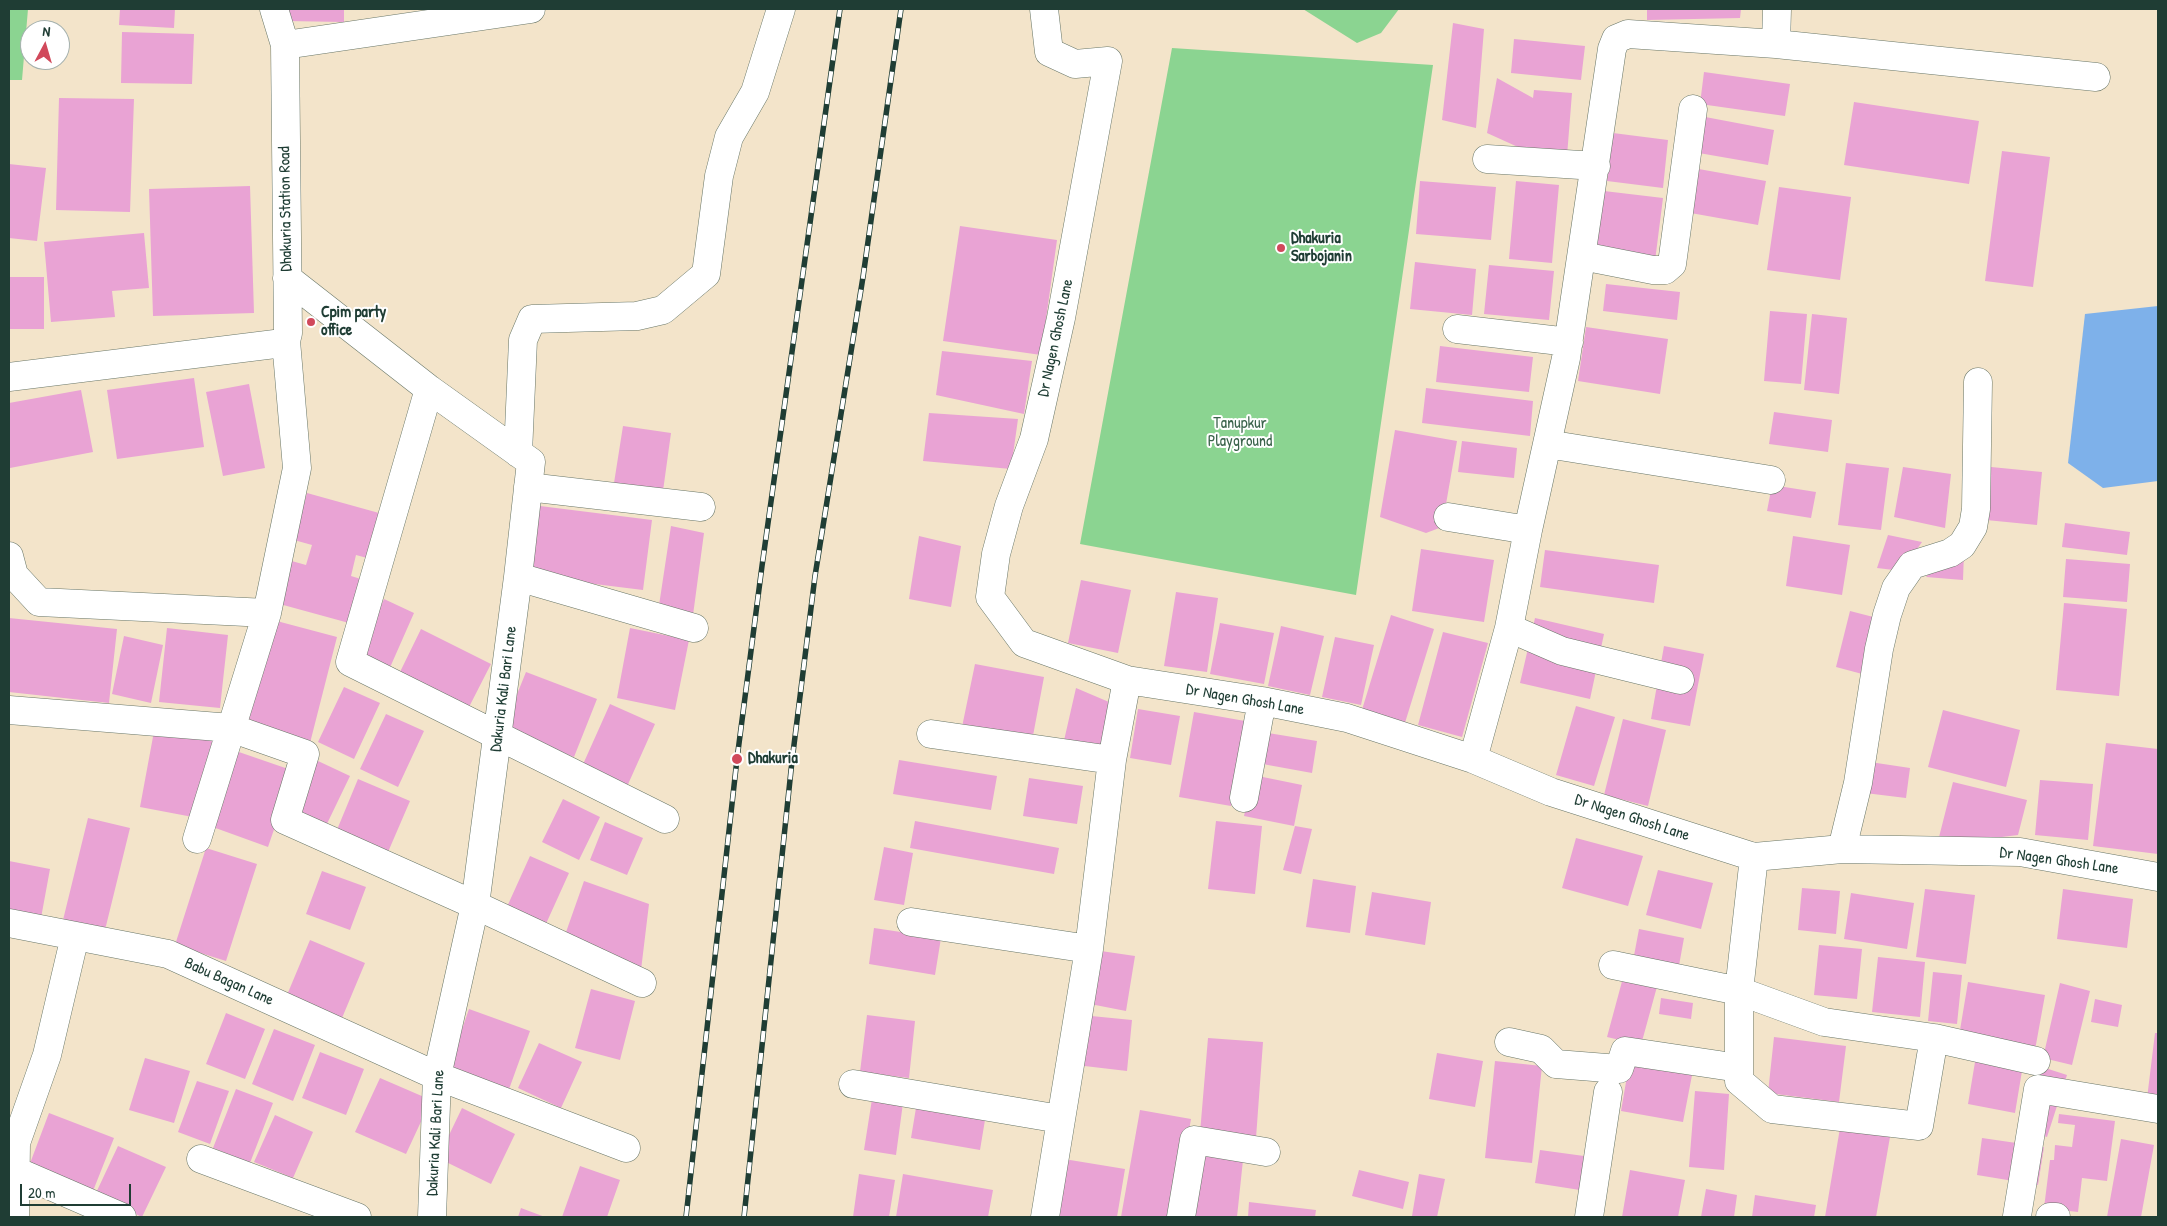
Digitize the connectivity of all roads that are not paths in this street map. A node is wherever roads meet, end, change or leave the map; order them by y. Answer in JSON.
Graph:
{"nodes":[{"id":1,"x":274,"y":9,"type":"edge"},
{"id":2,"x":531,"y":9,"type":"edge"},
{"id":3,"x":781,"y":9,"type":"edge"},
{"id":4,"x":1044,"y":9,"type":"edge"},
{"id":5,"x":1777,"y":9,"type":"edge"},
{"id":6,"x":1776,"y":44,"type":"junction"},
{"id":7,"x":285,"y":45,"type":"junction"},
{"id":8,"x":2096,"y":77,"type":"dead end"},
{"id":9,"x":1693,"y":109,"type":"dead end"},
{"id":10,"x":1487,"y":159,"type":"dead end"},
{"id":11,"x":1596,"y":166,"type":"junction"},
{"id":12,"x":1582,"y":256,"type":"junction"},
{"id":13,"x":287,"y":278,"type":"junction"},
{"id":14,"x":1457,"y":328,"type":"dead end"},
{"id":15,"x":286,"y":341,"type":"junction"},
{"id":16,"x":1569,"y":342,"type":"junction"},
{"id":17,"x":9,"y":377,"type":"edge"},
{"id":18,"x":1978,"y":382,"type":"dead end"},
{"id":19,"x":429,"y":389,"type":"junction"},
{"id":20,"x":1546,"y":444,"type":"junction"},
{"id":21,"x":518,"y":454,"type":"junction"},
{"id":22,"x":1770,"y":480,"type":"dead end"},
{"id":23,"x":528,"y":486,"type":"junction"},
{"id":24,"x":701,"y":507,"type":"dead end"},
{"id":25,"x":1448,"y":517,"type":"dead end"},
{"id":26,"x":1528,"y":530,"type":"junction"},
{"id":27,"x":9,"y":556,"type":"edge"},
{"id":28,"x":518,"y":577,"type":"junction"},
{"id":29,"x":267,"y":613,"type":"junction"},
{"id":30,"x":694,"y":628,"type":"dead end"},
{"id":31,"x":1509,"y":628,"type":"junction"},
{"id":32,"x":1127,"y":680,"type":"junction"},
{"id":33,"x":1680,"y":680,"type":"dead end"},
{"id":34,"x":1262,"y":701,"type":"junction"},
{"id":35,"x":9,"y":710,"type":"edge"},
{"id":36,"x":231,"y":728,"type":"junction"},
{"id":37,"x":931,"y":734,"type":"dead end"},
{"id":38,"x":498,"y":736,"type":"junction"},
{"id":39,"x":1473,"y":759,"type":"junction"},
{"id":40,"x":1112,"y":760,"type":"junction"},
{"id":41,"x":1244,"y":798,"type":"dead end"},
{"id":42,"x":665,"y":819,"type":"dead end"},
{"id":43,"x":197,"y":839,"type":"dead end"},
{"id":44,"x":1842,"y":849,"type":"junction"},
{"id":45,"x":1754,"y":857,"type":"junction"},
{"id":46,"x":2158,"y":877,"type":"edge"},
{"id":47,"x":475,"y":905,"type":"junction"},
{"id":48,"x":911,"y":922,"type":"dead end"},
{"id":49,"x":9,"y":923,"type":"edge"},
{"id":50,"x":75,"y":936,"type":"junction"},
{"id":51,"x":1089,"y":949,"type":"junction"},
{"id":52,"x":1613,"y":965,"type":"dead end"},
{"id":53,"x":642,"y":983,"type":"dead end"},
{"id":54,"x":1739,"y":991,"type":"junction"},
{"id":55,"x":1934,"y":1038,"type":"junction"},
{"id":56,"x":1509,"y":1042,"type":"dead end"},
{"id":57,"x":2036,"y":1061,"type":"dead end"},
{"id":58,"x":1738,"y":1068,"type":"junction"},
{"id":59,"x":437,"y":1076,"type":"junction"},
{"id":60,"x":852,"y":1084,"type":"dead end"},
{"id":61,"x":1608,"y":1092,"type":"dead end"},
{"id":62,"x":2158,"y":1109,"type":"edge"},
{"id":63,"x":1060,"y":1119,"type":"junction"},
{"id":64,"x":626,"y":1148,"type":"dead end"},
{"id":65,"x":1266,"y":1152,"type":"dead end"},
{"id":66,"x":201,"y":1159,"type":"dead end"},
{"id":67,"x":12,"y":1170,"type":"edge"},
{"id":68,"x":2016,"y":1216,"type":"edge"},
{"id":69,"x":15,"y":1217,"type":"edge"},
{"id":70,"x":122,"y":1217,"type":"edge"},
{"id":71,"x":357,"y":1217,"type":"edge"},
{"id":72,"x":432,"y":1217,"type":"edge"},
{"id":73,"x":1045,"y":1217,"type":"edge"},
{"id":74,"x":1182,"y":1217,"type":"edge"},
{"id":75,"x":1589,"y":1217,"type":"edge"},
{"id":76,"x":2050,"y":1217,"type":"edge"},
{"id":77,"x":2056,"y":1217,"type":"edge"}],
"edges":[{"from":1,"to":7,"type":"street","name":"Dhakuria Station Road"},
{"from":2,"to":7,"type":"street"},
{"from":3,"to":21,"type":"street"},
{"from":4,"to":32,"type":"street","name":"Dr Nagen Ghosh Lane"},
{"from":5,"to":6,"type":"street"},
{"from":6,"to":8,"type":"street"},
{"from":6,"to":11,"type":"street"},
{"from":7,"to":13,"type":"street","name":"Dhakuria Station Road"},
{"from":9,"to":12,"type":"street"},
{"from":10,"to":11,"type":"street"},
{"from":11,"to":12,"type":"street"},
{"from":12,"to":16,"type":"street"},
{"from":13,"to":15,"type":"street","name":"Dhakuria Station Road"},
{"from":13,"to":19,"type":"street","name":"Dakuria Kali Bari Lane"},
{"from":14,"to":16,"type":"street"},
{"from":15,"to":17,"type":"street"},
{"from":15,"to":29,"type":"street","name":"Dhakuria Station Road"},
{"from":16,"to":20,"type":"street"},
{"from":18,"to":44,"type":"street"},
{"from":19,"to":21,"type":"street","name":"Dakuria Kali Bari Lane"},
{"from":19,"to":38,"type":"street"},
{"from":20,"to":22,"type":"street"},
{"from":20,"to":26,"type":"street"},
{"from":21,"to":23,"type":"street","name":"Dakuria Kali Bari Lane"},
{"from":23,"to":24,"type":"street"},
{"from":23,"to":28,"type":"street","name":"Dakuria Kali Bari Lane"},
{"from":25,"to":26,"type":"street"},
{"from":26,"to":31,"type":"street"},
{"from":27,"to":29,"type":"street"},
{"from":28,"to":30,"type":"street"},
{"from":28,"to":38,"type":"street","name":"Dakuria Kali Bari Lane"},
{"from":29,"to":36,"type":"street","name":"Dhakuria Station Road"},
{"from":31,"to":33,"type":"street"},
{"from":31,"to":39,"type":"street"},
{"from":32,"to":34,"type":"street","name":"Dr Nagen Ghosh Lane"},
{"from":32,"to":40,"type":"street"},
{"from":34,"to":39,"type":"street","name":"Dr Nagen Ghosh Lane"},
{"from":34,"to":41,"type":"street"},
{"from":35,"to":36,"type":"street"},
{"from":36,"to":43,"type":"street","name":"Dhakuria Station Road"},
{"from":36,"to":47,"type":"street"},
{"from":37,"to":40,"type":"street"},
{"from":38,"to":42,"type":"street"},
{"from":38,"to":47,"type":"street","name":"Dakuria Kali Bari Lane"},
{"from":39,"to":45,"type":"street","name":"Dr Nagen Ghosh Lane"},
{"from":40,"to":51,"type":"street"},
{"from":44,"to":45,"type":"street","name":"Dr Nagen Ghosh Lane"},
{"from":44,"to":46,"type":"street","name":"Dr Nagen Ghosh Lane"},
{"from":45,"to":54,"type":"street"},
{"from":47,"to":53,"type":"street"},
{"from":47,"to":59,"type":"street","name":"Dakuria Kali Bari Lane"},
{"from":48,"to":51,"type":"street"},
{"from":49,"to":50,"type":"street","name":"Babu Bagan Lane"},
{"from":50,"to":59,"type":"street","name":"Babu Bagan Lane"},
{"from":50,"to":67,"type":"street"},
{"from":51,"to":63,"type":"street"},
{"from":52,"to":54,"type":"street"},
{"from":54,"to":55,"type":"street"},
{"from":54,"to":58,"type":"street"},
{"from":55,"to":57,"type":"street"},
{"from":55,"to":58,"type":"street"},
{"from":56,"to":58,"type":"street"},
{"from":59,"to":64,"type":"street","name":"Babu Bagan Lane"},
{"from":59,"to":72,"type":"street","name":"Dakuria Kali Bari Lane"},
{"from":60,"to":63,"type":"street"},
{"from":61,"to":75,"type":"street"},
{"from":62,"to":68,"type":"street"},
{"from":63,"to":73,"type":"street"},
{"from":65,"to":74,"type":"street"},
{"from":66,"to":71,"type":"street"},
{"from":67,"to":69,"type":"street"},
{"from":67,"to":70,"type":"street"},
{"from":76,"to":77,"type":"street"}]}
